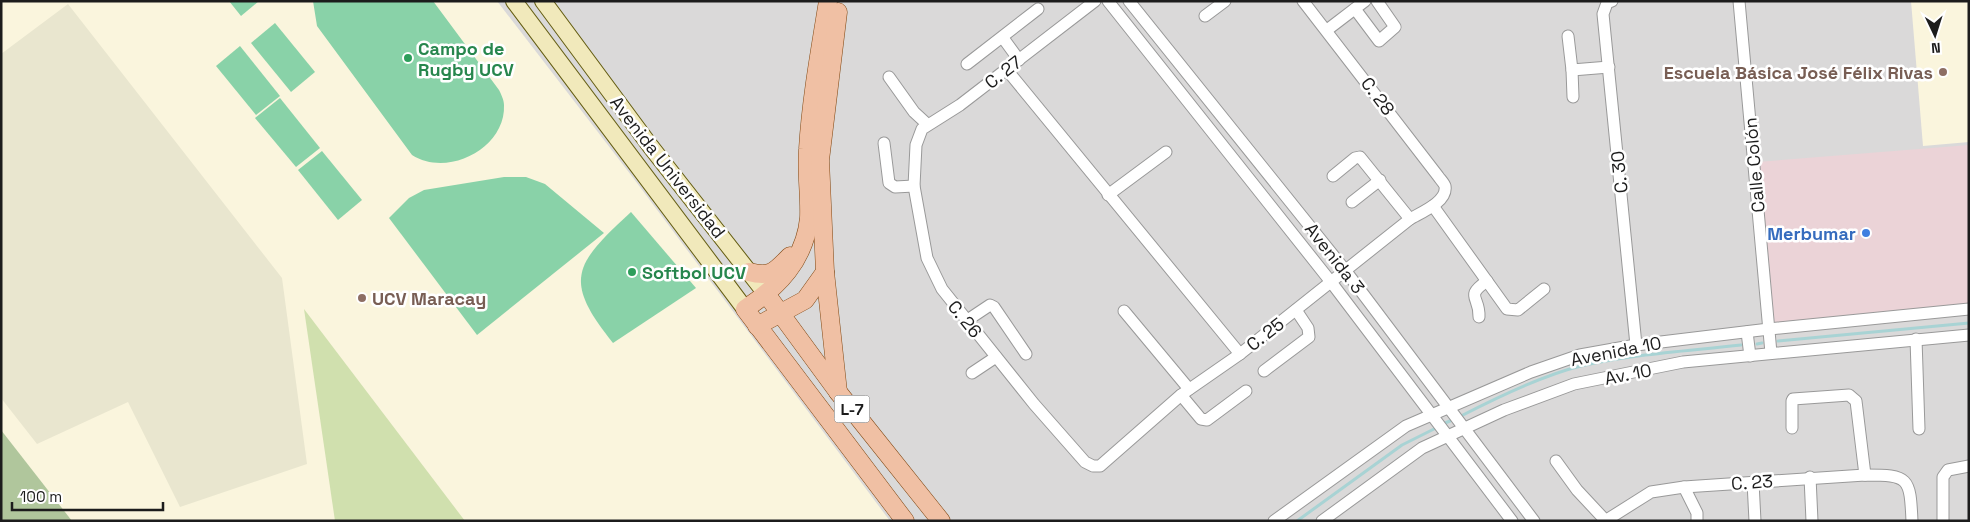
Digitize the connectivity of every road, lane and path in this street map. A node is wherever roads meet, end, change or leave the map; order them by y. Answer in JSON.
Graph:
{"nodes":[{"id":1,"x":514,"y":1,"type":"edge"},
{"id":2,"x":542,"y":1,"type":"edge"},
{"id":3,"x":828,"y":1,"type":"edge"},
{"id":4,"x":840,"y":1,"type":"edge"},
{"id":5,"x":1095,"y":1,"type":"edge"},
{"id":6,"x":1108,"y":1,"type":"edge"},
{"id":7,"x":1129,"y":1,"type":"edge"},
{"id":8,"x":1225,"y":1,"type":"edge"},
{"id":9,"x":1304,"y":1,"type":"edge"},
{"id":10,"x":1365,"y":1,"type":"edge"},
{"id":11,"x":1377,"y":1,"type":"edge"},
{"id":12,"x":1612,"y":1,"type":"edge"},
{"id":13,"x":1739,"y":1,"type":"edge"},
{"id":14,"x":1038,"y":9,"type":"dead end"},
{"id":15,"x":1355,"y":9,"type":"junction"},
{"id":16,"x":1205,"y":16,"type":"dead end"},
{"id":17,"x":1327,"y":30,"type":"junction"},
{"id":18,"x":1568,"y":36,"type":"dead end"},
{"id":19,"x":1002,"y":38,"type":"junction"},
{"id":20,"x":1019,"y":60,"type":"junction"},
{"id":21,"x":967,"y":64,"type":"dead end"},
{"id":22,"x":1609,"y":67,"type":"junction"},
{"id":23,"x":1007,"y":70,"type":"junction"},
{"id":24,"x":1572,"y":70,"type":"junction"},
{"id":25,"x":889,"y":77,"type":"dead end"},
{"id":26,"x":1573,"y":97,"type":"dead end"},
{"id":27,"x":927,"y":124,"type":"junction"},
{"id":28,"x":884,"y":142,"type":"dead end"},
{"id":29,"x":1166,"y":152,"type":"dead end"},
{"id":30,"x":1333,"y":176,"type":"dead end"},
{"id":31,"x":1380,"y":180,"type":"junction"},
{"id":32,"x":914,"y":186,"type":"junction"},
{"id":33,"x":1444,"y":194,"type":"joint"},
{"id":34,"x":1108,"y":195,"type":"junction"},
{"id":35,"x":1352,"y":202,"type":"dead end"},
{"id":36,"x":1433,"y":206,"type":"junction"},
{"id":37,"x":1410,"y":219,"type":"junction"},
{"id":38,"x":802,"y":243,"type":"junction"},
{"id":39,"x":1345,"y":270,"type":"junction"},
{"id":40,"x":749,"y":272,"type":"junction"},
{"id":41,"x":826,"y":272,"type":"junction"},
{"id":42,"x":1488,"y":281,"type":"junction"},
{"id":43,"x":1332,"y":282,"type":"junction"},
{"id":44,"x":1544,"y":289,"type":"dead end"},
{"id":45,"x":767,"y":295,"type":"junction"},
{"id":46,"x":745,"y":308,"type":"junction"},
{"id":47,"x":1969,"y":309,"type":"edge"},
{"id":48,"x":1296,"y":310,"type":"junction"},
{"id":49,"x":1124,"y":311,"type":"dead end"},
{"id":50,"x":781,"y":314,"type":"junction"},
{"id":51,"x":1479,"y":317,"type":"dead end"},
{"id":52,"x":966,"y":321,"type":"junction"},
{"id":53,"x":757,"y":326,"type":"junction"},
{"id":54,"x":1769,"y":329,"type":"junction"},
{"id":55,"x":1747,"y":332,"type":"junction"},
{"id":56,"x":1969,"y":335,"type":"edge"},
{"id":57,"x":1916,"y":339,"type":"junction"},
{"id":58,"x":1636,"y":345,"type":"junction"},
{"id":59,"x":1771,"y":353,"type":"junction"},
{"id":60,"x":1026,"y":354,"type":"dead end"},
{"id":61,"x":1240,"y":354,"type":"junction"},
{"id":62,"x":1750,"y":356,"type":"junction"},
{"id":63,"x":996,"y":357,"type":"junction"},
{"id":64,"x":1264,"y":371,"type":"dead end"},
{"id":65,"x":972,"y":373,"type":"dead end"},
{"id":66,"x":1246,"y":391,"type":"dead end"},
{"id":67,"x":838,"y":392,"type":"junction"},
{"id":68,"x":1185,"y":392,"type":"junction"},
{"id":69,"x":1446,"y":407,"type":"junction"},
{"id":70,"x":1430,"y":415,"type":"junction"},
{"id":71,"x":1792,"y":428,"type":"dead end"},
{"id":72,"x":1464,"y":429,"type":"junction"},
{"id":73,"x":1919,"y":429,"type":"dead end"},
{"id":74,"x":1449,"y":436,"type":"junction"},
{"id":75,"x":1556,"y":461,"type":"dead end"},
{"id":76,"x":1085,"y":462,"type":"joint"},
{"id":77,"x":1969,"y":466,"type":"edge"},
{"id":78,"x":1865,"y":475,"type":"junction"},
{"id":79,"x":1810,"y":477,"type":"junction"},
{"id":80,"x":1753,"y":482,"type":"junction"},
{"id":81,"x":1684,"y":487,"type":"junction"},
{"id":82,"x":905,"y":521,"type":"edge"},
{"id":83,"x":941,"y":521,"type":"edge"},
{"id":84,"x":1274,"y":521,"type":"edge"},
{"id":85,"x":1322,"y":521,"type":"edge"},
{"id":86,"x":1512,"y":521,"type":"edge"},
{"id":87,"x":1534,"y":521,"type":"edge"},
{"id":88,"x":1605,"y":521,"type":"edge"},
{"id":89,"x":1697,"y":521,"type":"edge"},
{"id":90,"x":1755,"y":521,"type":"edge"},
{"id":91,"x":1812,"y":521,"type":"edge"},
{"id":92,"x":1912,"y":521,"type":"edge"},
{"id":93,"x":1943,"y":521,"type":"edge"}],
"edges":[{"from":1,"to":46,"type":"street","name":"Avenida Universidad"},
{"from":2,"to":40,"type":"street","name":"Avenida Universidad"},
{"from":3,"to":38,"type":"main road"},
{"from":4,"to":41,"type":"main road"},
{"from":5,"to":20,"type":"street","name":"C. 27"},
{"from":6,"to":43,"type":"street","name":"Avenida 3"},
{"from":7,"to":39,"type":"street","name":"Avenida 3"},
{"from":8,"to":16,"type":"street"},
{"from":9,"to":17,"type":"street","name":"C. 28"},
{"from":10,"to":15,"type":"street"},
{"from":11,"to":15,"type":"street"},
{"from":12,"to":22,"type":"street","name":"C. 30"},
{"from":13,"to":54,"type":"street","name":"Calle Colón"},
{"from":14,"to":19,"type":"street"},
{"from":15,"to":17,"type":"street"},
{"from":17,"to":33,"type":"street","name":"C. 28"},
{"from":18,"to":24,"type":"street"},
{"from":19,"to":20,"type":"street"},
{"from":19,"to":21,"type":"street"},
{"from":20,"to":23,"type":"street","name":"C. 27"},
{"from":22,"to":24,"type":"street"},
{"from":22,"to":58,"type":"street","name":"C. 30"},
{"from":23,"to":27,"type":"street","name":"C. 27"},
{"from":23,"to":34,"type":"street"},
{"from":24,"to":26,"type":"street"},
{"from":25,"to":27,"type":"street"},
{"from":27,"to":32,"type":"street","name":"C. 26"},
{"from":28,"to":32,"type":"street"},
{"from":29,"to":34,"type":"street"},
{"from":30,"to":31,"type":"street"},
{"from":31,"to":35,"type":"street"},
{"from":31,"to":37,"type":"street"},
{"from":32,"to":52,"type":"street","name":"C. 26"},
{"from":33,"to":36,"type":"street","name":"C. 25"},
{"from":34,"to":61,"type":"street"},
{"from":36,"to":37,"type":"street","name":"C. 25"},
{"from":36,"to":42,"type":"street"},
{"from":37,"to":39,"type":"street","name":"C. 25"},
{"from":38,"to":40,"type":"main road"},
{"from":38,"to":45,"type":"main road"},
{"from":39,"to":43,"type":"street","name":"C. 25"},
{"from":39,"to":69,"type":"street","name":"Avenida 3"},
{"from":40,"to":45,"type":"street","name":"Avenida Universidad"},
{"from":41,"to":50,"type":"main road"},
{"from":41,"to":67,"type":"main road"},
{"from":42,"to":44,"type":"street"},
{"from":42,"to":51,"type":"street"},
{"from":43,"to":48,"type":"street","name":"C. 25"},
{"from":43,"to":70,"type":"street","name":"Avenida 3"},
{"from":45,"to":46,"type":"main road"},
{"from":45,"to":50,"type":"main road","name":"Avenida Universidad","number":"L-7"},
{"from":46,"to":53,"type":"main road","name":"Avenida Universidad","number":"L-7"},
{"from":47,"to":54,"type":"street","name":"Avenida 10"},
{"from":48,"to":61,"type":"street","name":"C. 25"},
{"from":48,"to":64,"type":"street"},
{"from":49,"to":68,"type":"street"},
{"from":50,"to":53,"type":"main road"},
{"from":50,"to":67,"type":"main road","name":"Avenida Universidad","number":"L-7"},
{"from":52,"to":60,"type":"street"},
{"from":52,"to":63,"type":"street","name":"C. 26"},
{"from":53,"to":82,"type":"main road","name":"Avenida Universidad","number":"L-7"},
{"from":54,"to":55,"type":"street","name":"Avenida 10"},
{"from":54,"to":59,"type":"street","name":"Calle Colón"},
{"from":55,"to":58,"type":"street","name":"Avenida 10"},
{"from":55,"to":62,"type":"street"},
{"from":56,"to":57,"type":"street","name":"Av. 10"},
{"from":57,"to":59,"type":"street","name":"Av. 10"},
{"from":57,"to":73,"type":"street"},
{"from":58,"to":69,"type":"street","name":"Avenida 10"},
{"from":59,"to":62,"type":"street","name":"Av. 10"},
{"from":61,"to":68,"type":"street","name":"C. 25"},
{"from":62,"to":72,"type":"street","name":"Av. 10"},
{"from":63,"to":65,"type":"street"},
{"from":63,"to":76,"type":"street","name":"C. 26"},
{"from":66,"to":68,"type":"street"},
{"from":67,"to":83,"type":"main road","name":"Avenida Universidad","number":"L-7"},
{"from":68,"to":76,"type":"street","name":"C. 25"},
{"from":69,"to":70,"type":"street","name":"Avenida 10"},
{"from":69,"to":72,"type":"street","name":"Avenida 3"},
{"from":70,"to":74,"type":"street","name":"Avenida 3"},
{"from":70,"to":84,"type":"street","name":"Avenida 10"},
{"from":71,"to":78,"type":"street"},
{"from":72,"to":74,"type":"street","name":"Av. 10"},
{"from":72,"to":87,"type":"street","name":"Avenida 3"},
{"from":74,"to":85,"type":"street","name":"Av. 10"},
{"from":74,"to":86,"type":"street","name":"Avenida 3"},
{"from":75,"to":88,"type":"street"},
{"from":77,"to":93,"type":"street"},
{"from":78,"to":79,"type":"street","name":"C. 23"},
{"from":78,"to":92,"type":"street","name":"C. 23"},
{"from":79,"to":80,"type":"street","name":"C. 23"},
{"from":79,"to":91,"type":"street"},
{"from":80,"to":81,"type":"street","name":"C. 23"},
{"from":80,"to":90,"type":"street"},
{"from":81,"to":88,"type":"street","name":"C. 23"},
{"from":81,"to":89,"type":"street"}]}
